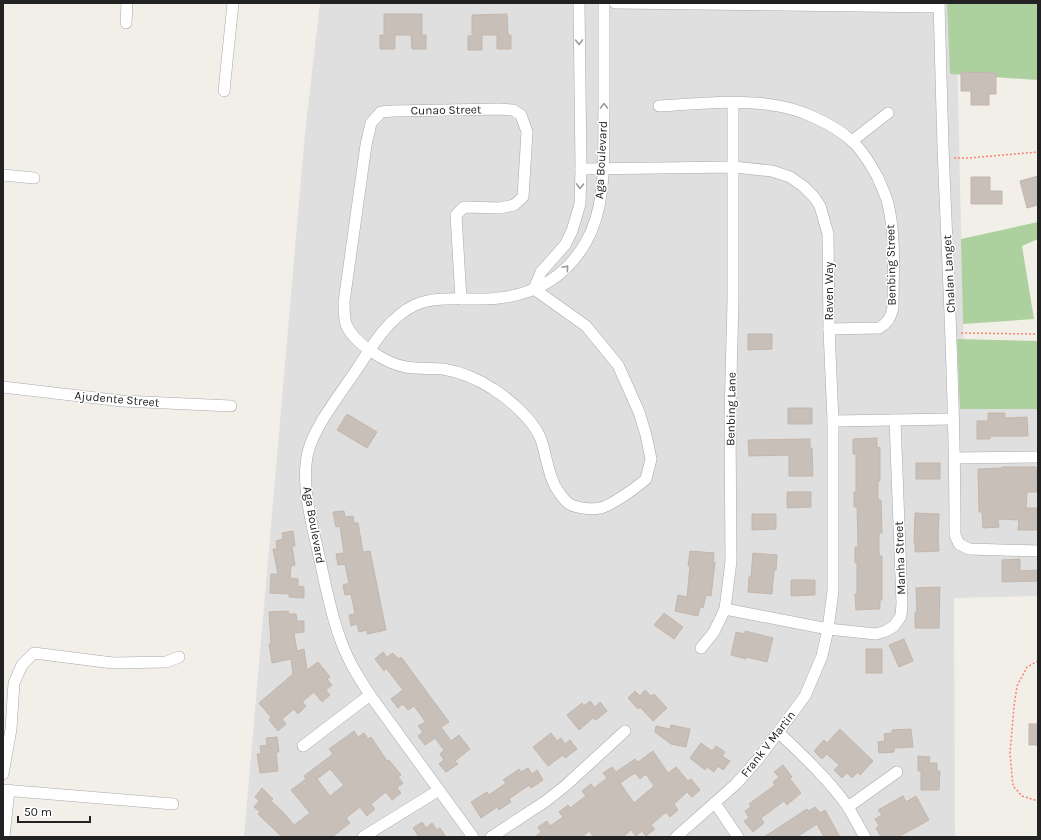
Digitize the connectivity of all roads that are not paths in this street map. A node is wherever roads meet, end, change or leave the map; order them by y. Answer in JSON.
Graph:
{"nodes":[{"id":1,"x":127,"y":3,"type":"edge"},
{"id":2,"x":234,"y":3,"type":"edge"},
{"id":3,"x":579,"y":3,"type":"edge"},
{"id":4,"x":604,"y":3,"type":"edge"},
{"id":5,"x":615,"y":3,"type":"edge"},
{"id":6,"x":939,"y":5,"type":"edge"},
{"id":7,"x":126,"y":22,"type":"dead end"},
{"id":8,"x":224,"y":91,"type":"dead end"},
{"id":9,"x":733,"y":103,"type":"junction"},
{"id":10,"x":659,"y":106,"type":"dead end"},
{"id":11,"x":888,"y":113,"type":"dead end"},
{"id":12,"x":852,"y":141,"type":"junction"},
{"id":13,"x":734,"y":167,"type":"junction"},
{"id":14,"x":581,"y":169,"type":"junction"},
{"id":15,"x":603,"y":170,"type":"junction"},
{"id":16,"x":3,"y":175,"type":"edge"},
{"id":17,"x":34,"y":178,"type":"dead end"},
{"id":18,"x":534,"y":289,"type":"junction"},
{"id":19,"x":461,"y":299,"type":"junction"},
{"id":20,"x":829,"y":329,"type":"junction"},
{"id":21,"x":370,"y":350,"type":"junction"},
{"id":22,"x":3,"y":387,"type":"edge"},
{"id":23,"x":231,"y":406,"type":"dead end"},
{"id":24,"x":953,"y":419,"type":"junction"},
{"id":25,"x":895,"y":420,"type":"junction"},
{"id":26,"x":833,"y":421,"type":"junction"},
{"id":27,"x":1038,"y":457,"type":"edge"},
{"id":28,"x":955,"y":458,"type":"junction"},
{"id":29,"x":1038,"y":551,"type":"edge"},
{"id":30,"x":725,"y":609,"type":"junction"},
{"id":31,"x":828,"y":629,"type":"junction"},
{"id":32,"x":701,"y":648,"type":"dead end"},
{"id":33,"x":179,"y":657,"type":"dead end"},
{"id":34,"x":370,"y":696,"type":"junction"},
{"id":35,"x":625,"y":731,"type":"dead end"},
{"id":36,"x":779,"y":733,"type":"junction"},
{"id":37,"x":303,"y":746,"type":"dead end"},
{"id":38,"x":897,"y":772,"type":"dead end"},
{"id":39,"x":3,"y":774,"type":"edge"},
{"id":40,"x":6,"y":790,"type":"edge"},
{"id":41,"x":439,"y":790,"type":"junction"},
{"id":42,"x":715,"y":803,"type":"junction"},
{"id":43,"x":173,"y":804,"type":"dead end"},
{"id":44,"x":848,"y":807,"type":"junction"},
{"id":45,"x":4,"y":837,"type":"edge"},
{"id":46,"x":363,"y":837,"type":"edge"},
{"id":47,"x":473,"y":837,"type":"edge"},
{"id":48,"x":491,"y":837,"type":"edge"},
{"id":49,"x":676,"y":837,"type":"edge"},
{"id":50,"x":738,"y":837,"type":"edge"},
{"id":51,"x":865,"y":837,"type":"edge"}],
"edges":[{"from":1,"to":7,"type":"street"},
{"from":2,"to":8,"type":"street"},
{"from":3,"to":14,"type":"street","name":"Aga Boulevard","one_way":true},
{"from":15,"to":4,"type":"street","name":"Aga Boulevard","one_way":true},
{"from":5,"to":6,"type":"street"},
{"from":6,"to":24,"type":"street","name":"Chalan Langet"},
{"from":9,"to":10,"type":"street","name":"Benbing Street"},
{"from":9,"to":12,"type":"street","name":"Benbing Street"},
{"from":9,"to":13,"type":"street","name":"Benbing Lane"},
{"from":11,"to":12,"type":"street"},
{"from":12,"to":20,"type":"street","name":"Benbing Street"},
{"from":13,"to":15,"type":"street","name":"Raven Way"},
{"from":13,"to":20,"type":"street","name":"Raven Way"},
{"from":13,"to":30,"type":"street","name":"Benbing Lane"},
{"from":14,"to":15,"type":"street","name":"Raven Way"},
{"from":14,"to":18,"type":"street","name":"Aga Boulevard","one_way":true},
{"from":18,"to":15,"type":"street","name":"Aga Boulevard","one_way":true},
{"from":16,"to":17,"type":"street"},
{"from":18,"to":19,"type":"street","name":"Aga Boulevard"},
{"from":18,"to":21,"type":"street","name":"Cunao Street"},
{"from":19,"to":21,"type":"street","name":"Aga Boulevard"},
{"from":19,"to":21,"type":"street","name":"Cunao Street"},
{"from":20,"to":26,"type":"street","name":"Raven Way"},
{"from":21,"to":34,"type":"street","name":"Aga Boulevard"},
{"from":22,"to":23,"type":"street","name":"Ajudente Street"},
{"from":24,"to":25,"type":"street"},
{"from":24,"to":28,"type":"street","name":"Chalan Langet"},
{"from":25,"to":26,"type":"street"},
{"from":25,"to":31,"type":"street","name":"Manha Street"},
{"from":26,"to":31,"type":"street","name":"Raven Way"},
{"from":27,"to":28,"type":"street"},
{"from":28,"to":29,"type":"street","name":"Chalan Langet"},
{"from":30,"to":31,"type":"street"},
{"from":30,"to":32,"type":"street","name":"Benbing Lane"},
{"from":31,"to":36,"type":"street","name":"Frank V Martin"},
{"from":33,"to":39,"type":"street"},
{"from":34,"to":37,"type":"street"},
{"from":34,"to":41,"type":"street","name":"Aga Boulevard"},
{"from":35,"to":48,"type":"street"},
{"from":36,"to":42,"type":"street","name":"Frank V Martin"},
{"from":36,"to":44,"type":"street"},
{"from":38,"to":44,"type":"street"},
{"from":40,"to":43,"type":"street"},
{"from":40,"to":45,"type":"street"},
{"from":41,"to":46,"type":"street"},
{"from":41,"to":47,"type":"street","name":"Aga Boulevard"},
{"from":42,"to":49,"type":"street","name":"Frank V Martin"},
{"from":42,"to":50,"type":"street"},
{"from":44,"to":51,"type":"street"}]}
